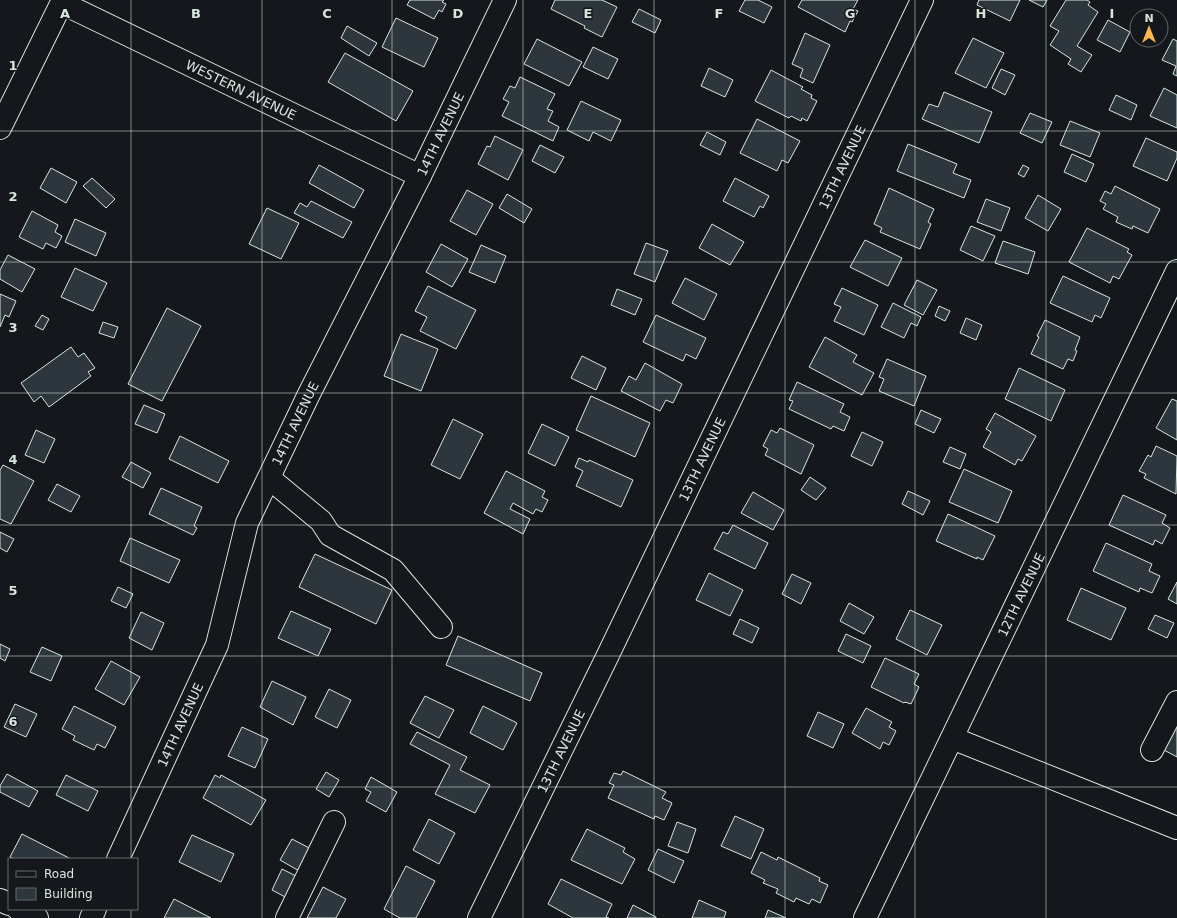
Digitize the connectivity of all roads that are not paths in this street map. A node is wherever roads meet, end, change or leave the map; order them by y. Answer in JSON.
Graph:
{"nodes":[{"id":1,"x":505,"y":0,"type":"edge"},
{"id":2,"x":922,"y":0,"type":"edge"},
{"id":3,"x":62,"y":1,"type":"edge"},
{"id":4,"x":0,"y":128,"type":"edge"},
{"id":5,"x":420,"y":176,"type":"junction"},
{"id":6,"x":1177,"y":271,"type":"edge"},
{"id":7,"x":269,"y":478,"type":"junction"},
{"id":8,"x":441,"y":627,"type":"dead end"},
{"id":9,"x":1177,"y":702,"type":"edge"},
{"id":10,"x":952,"y":738,"type":"junction"},
{"id":11,"x":1152,"y":750,"type":"dead end"},
{"id":12,"x":334,"y":822,"type":"dead end"},
{"id":13,"x":1177,"y":828,"type":"edge"},
{"id":14,"x":118,"y":858,"type":"edge"},
{"id":15,"x":20,"y":910,"type":"edge"},
{"id":16,"x":37,"y":918,"type":"edge"},
{"id":17,"x":288,"y":918,"type":"edge"},
{"id":18,"x":479,"y":918,"type":"edge"},
{"id":19,"x":865,"y":918,"type":"edge"}],
"edges":[{"from":1,"to":5,"type":"street","name":"14TH AVENUE"},
{"from":2,"to":18,"type":"street","name":"13TH AVENUE"},
{"from":3,"to":4,"type":"street"},
{"from":3,"to":5,"type":"street","name":"WESTERN AVENUE"},
{"from":5,"to":7,"type":"street","name":"14TH AVENUE"},
{"from":6,"to":10,"type":"street","name":"12TH AVENUE"},
{"from":7,"to":8,"type":"street"},
{"from":7,"to":14,"type":"street","name":"14TH AVENUE"},
{"from":9,"to":11,"type":"street"},
{"from":10,"to":13,"type":"street"},
{"from":10,"to":19,"type":"street","name":"12TH AVENUE"},
{"from":12,"to":17,"type":"street"},
{"from":15,"to":16,"type":"street"}]}
